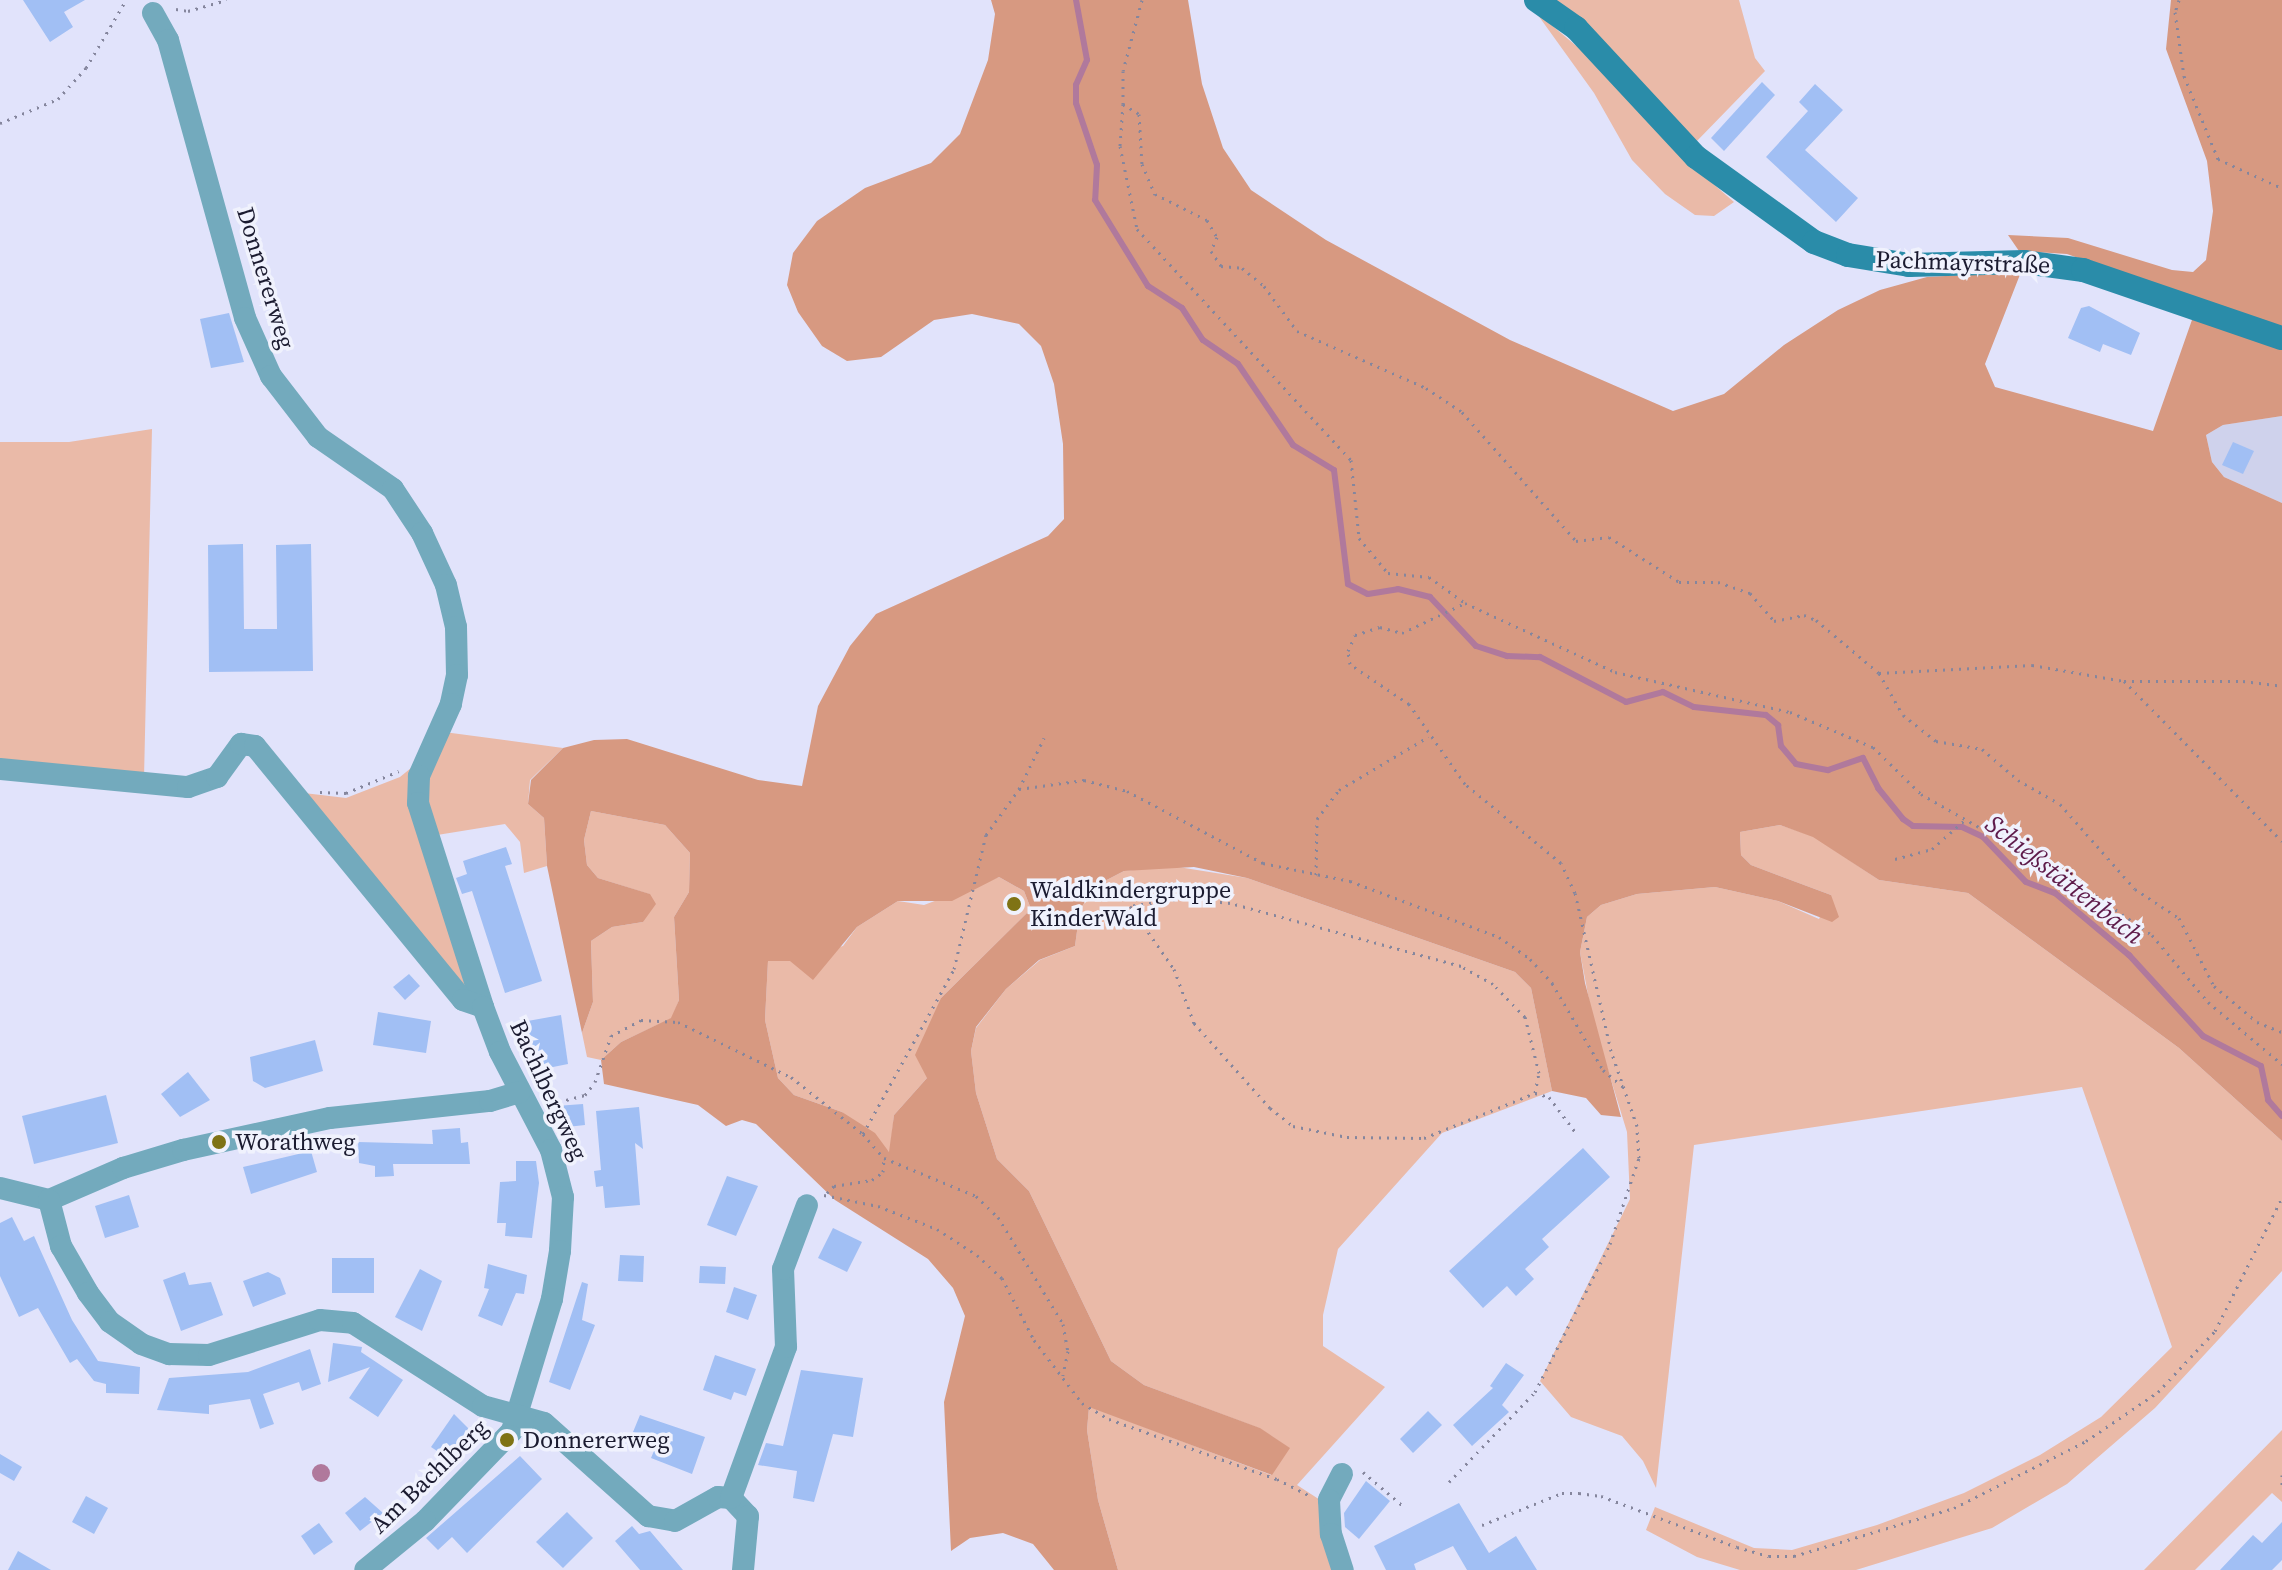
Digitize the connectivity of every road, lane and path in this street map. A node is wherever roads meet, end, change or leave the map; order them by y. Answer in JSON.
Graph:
{"nodes":[{"id":1,"x":126,"y":0,"type":"edge"},
{"id":2,"x":226,"y":0,"type":"edge"},
{"id":3,"x":1142,"y":0,"type":"edge"},
{"id":4,"x":1536,"y":0,"type":"edge"},
{"id":5,"x":2179,"y":0,"type":"edge"},
{"id":6,"x":153,"y":13,"type":"joint"},
{"id":7,"x":1123,"y":104,"type":"junction"},
{"id":8,"x":0,"y":123,"type":"edge"},
{"id":9,"x":2282,"y":188,"type":"edge"},
{"id":10,"x":2282,"y":338,"type":"edge"},
{"id":11,"x":1465,"y":603,"type":"junction"},
{"id":12,"x":1879,"y":673,"type":"junction"},
{"id":13,"x":2124,"y":681,"type":"junction"},
{"id":14,"x":2282,"y":686,"type":"edge"},
{"id":15,"x":1428,"y":737,"type":"junction"},
{"id":16,"x":1044,"y":738,"type":"dead end"},
{"id":17,"x":428,"y":750,"type":"junction"},
{"id":18,"x":0,"y":769,"type":"edge"},
{"id":19,"x":289,"y":788,"type":"junction"},
{"id":20,"x":1019,"y":789,"type":"junction"},
{"id":21,"x":1967,"y":818,"type":"junction"},
{"id":22,"x":2282,"y":841,"type":"edge"},
{"id":23,"x":1895,"y":859,"type":"dead end"},
{"id":24,"x":1316,"y":875,"type":"junction"},
{"id":25,"x":483,"y":1007,"type":"junction"},
{"id":26,"x":2282,"y":1032,"type":"edge"},
{"id":27,"x":2282,"y":1064,"type":"edge"},
{"id":28,"x":1623,"y":1087,"type":"junction"},
{"id":29,"x":520,"y":1092,"type":"junction"},
{"id":30,"x":1535,"y":1093,"type":"junction"},
{"id":31,"x":540,"y":1107,"type":"dead end"},
{"id":32,"x":1576,"y":1133,"type":"dead end"},
{"id":33,"x":863,"y":1134,"type":"junction"},
{"id":34,"x":884,"y":1158,"type":"junction"},
{"id":35,"x":0,"y":1188,"type":"edge"},
{"id":36,"x":2282,"y":1198,"type":"edge"},
{"id":37,"x":816,"y":1199,"type":"junction"},
{"id":38,"x":49,"y":1200,"type":"junction"},
{"id":39,"x":1063,"y":1375,"type":"junction"},
{"id":40,"x":517,"y":1413,"type":"junction"},
{"id":41,"x":1342,"y":1474,"type":"dead end"},
{"id":42,"x":2282,"y":1475,"type":"edge"},
{"id":43,"x":1369,"y":1478,"type":"dead end"},
{"id":44,"x":1449,"y":1482,"type":"dead end"},
{"id":45,"x":2282,"y":1490,"type":"edge"},
{"id":46,"x":731,"y":1498,"type":"junction"},
{"id":47,"x":1403,"y":1506,"type":"dead end"},
{"id":48,"x":1330,"y":1514,"type":"junction"},
{"id":49,"x":1482,"y":1525,"type":"dead end"},
{"id":50,"x":365,"y":1570,"type":"edge"},
{"id":51,"x":743,"y":1570,"type":"edge"},
{"id":52,"x":1343,"y":1570,"type":"edge"}],
"edges":[{"from":1,"to":8,"type":"path"},
{"from":2,"to":6,"type":"path"},
{"from":3,"to":7,"type":"path"},
{"from":4,"to":10,"type":"street","name":"Pachmayrstraße"},
{"from":5,"to":9,"type":"path"},
{"from":6,"to":17,"type":"street","name":"Donnererweg"},
{"from":7,"to":11,"type":"path"},
{"from":7,"to":12,"type":"path"},
{"from":11,"to":15,"type":"path"},
{"from":11,"to":21,"type":"path"},
{"from":12,"to":13,"type":"path"},
{"from":12,"to":26,"type":"path"},
{"from":13,"to":14,"type":"path"},
{"from":13,"to":22,"type":"path"},
{"from":15,"to":24,"type":"path"},
{"from":15,"to":28,"type":"path"},
{"from":16,"to":20,"type":"path"},
{"from":17,"to":19,"type":"path"},
{"from":17,"to":25,"type":"street","name":"Donnererweg"},
{"from":18,"to":19,"type":"street","name":"Bachlbergweg"},
{"from":19,"to":25,"type":"street","name":"Bachlbergweg"},
{"from":20,"to":24,"type":"path"},
{"from":20,"to":33,"type":"path"},
{"from":21,"to":23,"type":"path"},
{"from":21,"to":27,"type":"path"},
{"from":24,"to":28,"type":"path"},
{"from":25,"to":29,"type":"street","name":"Bachlbergweg"},
{"from":28,"to":44,"type":"path"},
{"from":29,"to":38,"type":"street"},
{"from":29,"to":40,"type":"street","name":"Bachlbergweg"},
{"from":30,"to":30,"type":"path"},
{"from":30,"to":32,"type":"path"},
{"from":31,"to":33,"type":"path"},
{"from":33,"to":34,"type":"path"},
{"from":34,"to":37,"type":"path"},
{"from":34,"to":39,"type":"path"},
{"from":35,"to":38,"type":"street"},
{"from":36,"to":49,"type":"path"},
{"from":37,"to":39,"type":"path"},
{"from":37,"to":46,"type":"street"},
{"from":38,"to":40,"type":"street"},
{"from":39,"to":48,"type":"path"},
{"from":40,"to":46,"type":"street"},
{"from":40,"to":50,"type":"street","name":"Am Bachlberg"},
{"from":41,"to":48,"type":"street"},
{"from":42,"to":45,"type":"path"},
{"from":43,"to":47,"type":"path"},
{"from":46,"to":51,"type":"street"},
{"from":48,"to":52,"type":"street"}]}
